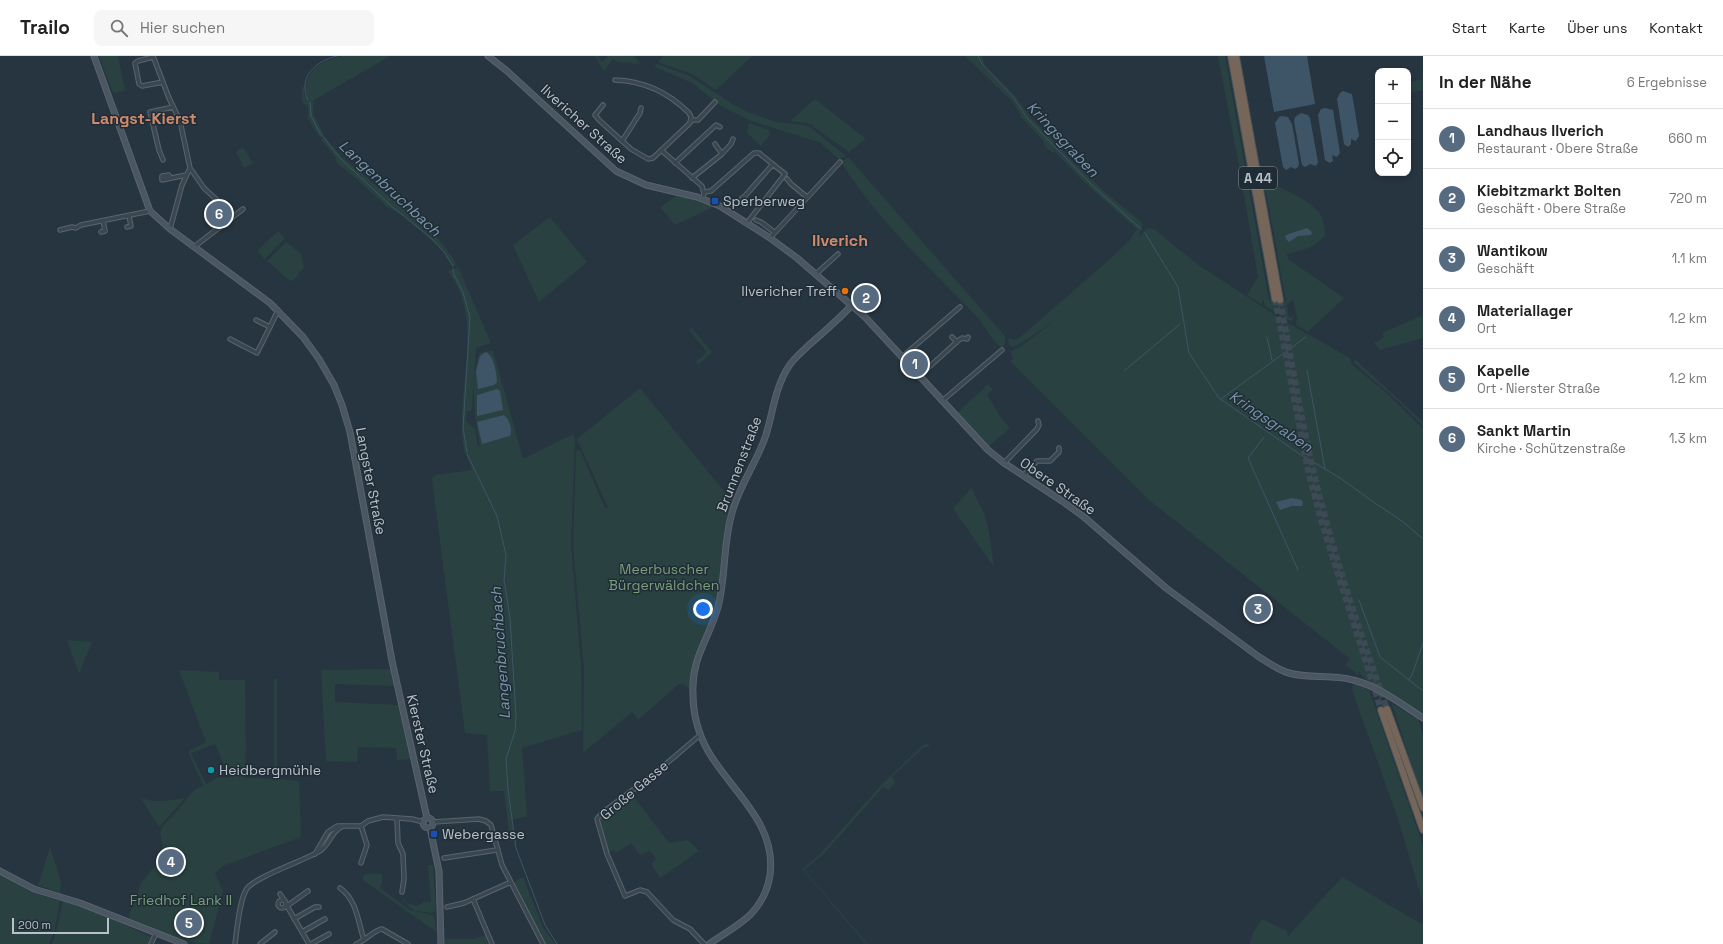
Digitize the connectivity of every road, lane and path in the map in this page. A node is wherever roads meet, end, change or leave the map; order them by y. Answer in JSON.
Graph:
{"nodes":[{"id":1,"x":94,"y":56,"type":"edge"},
{"id":2,"x":488,"y":56,"type":"edge"},
{"id":3,"x":1231,"y":56,"type":"edge"},
{"id":4,"x":1236,"y":56,"type":"edge"},
{"id":5,"x":153,"y":57,"type":"edge"},
{"id":6,"x":615,"y":80,"type":"dead end"},
{"id":7,"x":163,"y":82,"type":"junction"},
{"id":8,"x":714,"y":102,"type":"dead end"},
{"id":9,"x":603,"y":105,"type":"dead end"},
{"id":10,"x":173,"y":107,"type":"junction"},
{"id":11,"x":641,"y":108,"type":"dead end"},
{"id":12,"x":691,"y":120,"type":"junction"},
{"id":13,"x":720,"y":127,"type":"dead end"},
{"id":14,"x":733,"y":139,"type":"dead end"},
{"id":15,"x":622,"y":141,"type":"junction"},
{"id":16,"x":715,"y":144,"type":"dead end"},
{"id":17,"x":661,"y":150,"type":"junction"},
{"id":18,"x":722,"y":154,"type":"junction"},
{"id":19,"x":163,"y":160,"type":"dead end"},
{"id":20,"x":840,"y":162,"type":"dead end"},
{"id":21,"x":675,"y":163,"type":"junction"},
{"id":22,"x":773,"y":164,"type":"junction"},
{"id":23,"x":190,"y":168,"type":"junction"},
{"id":24,"x":186,"y":175,"type":"junction"},
{"id":25,"x":170,"y":178,"type":"dead end"},
{"id":26,"x":692,"y":178,"type":"junction"},
{"id":27,"x":787,"y":179,"type":"dead end"},
{"id":28,"x":704,"y":192,"type":"junction"},
{"id":29,"x":807,"y":197,"type":"junction"},
{"id":30,"x":742,"y":198,"type":"dead end"},
{"id":31,"x":702,"y":199,"type":"junction"},
{"id":32,"x":720,"y":206,"type":"joint"},
{"id":33,"x":244,"y":209,"type":"dead end"},
{"id":34,"x":150,"y":211,"type":"junction"},
{"id":35,"x":233,"y":215,"type":"junction"},
{"id":36,"x":129,"y":216,"type":"junction"},
{"id":37,"x":756,"y":220,"type":"dead end"},
{"id":38,"x":103,"y":221,"type":"junction"},
{"id":39,"x":747,"y":223,"type":"junction"},
{"id":40,"x":127,"y":227,"type":"dead end"},
{"id":41,"x":170,"y":229,"type":"junction"},
{"id":42,"x":60,"y":230,"type":"dead end"},
{"id":43,"x":101,"y":232,"type":"dead end"},
{"id":44,"x":774,"y":232,"type":"junction"},
{"id":45,"x":770,"y":238,"type":"junction"},
{"id":46,"x":194,"y":247,"type":"junction"},
{"id":47,"x":838,"y":254,"type":"dead end"},
{"id":48,"x":816,"y":274,"type":"junction"},
{"id":49,"x":852,"y":305,"type":"junction"},
{"id":50,"x":960,"y":307,"type":"dead end"},
{"id":51,"x":278,"y":310,"type":"junction"},
{"id":52,"x":256,"y":320,"type":"dead end"},
{"id":53,"x":270,"y":327,"type":"junction"},
{"id":54,"x":952,"y":336,"type":"dead end"},
{"id":55,"x":968,"y":338,"type":"dead end"},
{"id":56,"x":230,"y":339,"type":"dead end"},
{"id":57,"x":957,"y":342,"type":"junction"},
{"id":58,"x":1002,"y":350,"type":"dead end"},
{"id":59,"x":902,"y":357,"type":"junction"},
{"id":60,"x":919,"y":376,"type":"junction"},
{"id":61,"x":942,"y":401,"type":"junction"},
{"id":62,"x":1038,"y":421,"type":"dead end"},
{"id":63,"x":1059,"y":448,"type":"dead end"},
{"id":64,"x":1004,"y":463,"type":"junction"},
{"id":65,"x":1023,"y":476,"type":"junction"},
{"id":66,"x":395,"y":676,"type":"joint"},
{"id":67,"x":1423,"y":718,"type":"edge"},
{"id":68,"x":700,"y":735,"type":"junction"},
{"id":69,"x":1423,"y":808,"type":"edge"},
{"id":70,"x":397,"y":819,"type":"junction"},
{"id":71,"x":425,"y":820,"type":"junction"},
{"id":72,"x":433,"y":822,"type":"junction"},
{"id":73,"x":361,"y":826,"type":"junction"},
{"id":74,"x":430,"y":828,"type":"junction"},
{"id":75,"x":1423,"y":830,"type":"edge"},
{"id":76,"x":497,"y":850,"type":"junction"},
{"id":77,"x":444,"y":858,"type":"dead end"},
{"id":78,"x":361,"y":863,"type":"dead end"},
{"id":79,"x":0,"y":871,"type":"edge"},
{"id":80,"x":511,"y":882,"type":"junction"},
{"id":81,"x":340,"y":888,"type":"dead end"},
{"id":82,"x":308,"y":891,"type":"dead end"},
{"id":83,"x":402,"y":892,"type":"dead end"},
{"id":84,"x":280,"y":894,"type":"dead end"},
{"id":85,"x":473,"y":899,"type":"junction"},
{"id":86,"x":286,"y":904,"type":"junction"},
{"id":87,"x":319,"y":907,"type":"dead end"},
{"id":88,"x":448,"y":907,"type":"dead end"},
{"id":89,"x":294,"y":919,"type":"junction"},
{"id":90,"x":325,"y":919,"type":"dead end"},
{"id":91,"x":275,"y":932,"type":"dead end"},
{"id":92,"x":302,"y":932,"type":"junction"},
{"id":93,"x":156,"y":933,"type":"junction"},
{"id":94,"x":330,"y":934,"type":"dead end"},
{"id":95,"x":364,"y":940,"type":"junction"},
{"id":96,"x":151,"y":944,"type":"edge"},
{"id":97,"x":184,"y":944,"type":"edge"},
{"id":98,"x":235,"y":944,"type":"edge"},
{"id":99,"x":260,"y":944,"type":"edge"},
{"id":100,"x":310,"y":944,"type":"edge"},
{"id":101,"x":356,"y":944,"type":"edge"},
{"id":102,"x":408,"y":944,"type":"edge"},
{"id":103,"x":441,"y":944,"type":"edge"},
{"id":104,"x":492,"y":944,"type":"edge"},
{"id":105,"x":543,"y":944,"type":"edge"},
{"id":106,"x":704,"y":944,"type":"edge"},
{"id":107,"x":709,"y":944,"type":"edge"}],
"edges":[{"from":1,"to":34,"type":"street","name":"Langster Straße"},
{"from":2,"to":31,"type":"street","name":"Ilvericher Straße"},
{"from":3,"to":4,"type":"highway","number":"A 44"},
{"from":5,"to":7,"type":"street"},
{"from":5,"to":7,"type":"street"},
{"from":6,"to":12,"type":"street"},
{"from":7,"to":10,"type":"street"},
{"from":8,"to":12,"type":"street"},
{"from":9,"to":15,"type":"street"},
{"from":10,"to":19,"type":"street"},
{"from":10,"to":23,"type":"street"},
{"from":11,"to":15,"type":"street"},
{"from":12,"to":17,"type":"street"},
{"from":13,"to":21,"type":"street"},
{"from":14,"to":18,"type":"street"},
{"from":15,"to":17,"type":"street"},
{"from":16,"to":18,"type":"street"},
{"from":17,"to":21,"type":"street"},
{"from":18,"to":26,"type":"street"},
{"from":20,"to":29,"type":"street"},
{"from":21,"to":26,"type":"street"},
{"from":22,"to":28,"type":"street"},
{"from":22,"to":30,"type":"street"},
{"from":22,"to":39,"type":"street"},
{"from":23,"to":24,"type":"street"},
{"from":23,"to":35,"type":"street"},
{"from":24,"to":25,"type":"street"},
{"from":24,"to":41,"type":"street"},
{"from":26,"to":28,"type":"street"},
{"from":27,"to":29,"type":"street"},
{"from":28,"to":31,"type":"street"},
{"from":29,"to":44,"type":"street"},
{"from":31,"to":32,"type":"street","name":"Ilvericher Straße"},
{"from":32,"to":39,"type":"street","name":"Obere Straße"},
{"from":33,"to":35,"type":"street"},
{"from":34,"to":36,"type":"street"},
{"from":34,"to":41,"type":"street","name":"Langster Straße"},
{"from":35,"to":46,"type":"street"},
{"from":36,"to":38,"type":"street"},
{"from":36,"to":40,"type":"street"},
{"from":37,"to":44,"type":"street"},
{"from":38,"to":42,"type":"street"},
{"from":38,"to":43,"type":"street"},
{"from":39,"to":45,"type":"street","name":"Obere Straße"},
{"from":41,"to":46,"type":"street","name":"Langster Straße"},
{"from":44,"to":45,"type":"street"},
{"from":45,"to":48,"type":"street","name":"Obere Straße"},
{"from":46,"to":51,"type":"street","name":"Langster Straße"},
{"from":47,"to":48,"type":"street"},
{"from":48,"to":49,"type":"street","name":"Obere Straße"},
{"from":49,"to":59,"type":"street","name":"Obere Straße"},
{"from":49,"to":68,"type":"street","name":"Brunnenstraße"},
{"from":50,"to":59,"type":"street"},
{"from":51,"to":53,"type":"street"},
{"from":51,"to":66,"type":"street","name":"Langster Straße"},
{"from":52,"to":53,"type":"street"},
{"from":53,"to":56,"type":"street"},
{"from":54,"to":57,"type":"street"},
{"from":55,"to":57,"type":"street"},
{"from":57,"to":60,"type":"street"},
{"from":58,"to":61,"type":"street"},
{"from":59,"to":60,"type":"street","name":"Obere Straße"},
{"from":60,"to":61,"type":"street","name":"Obere Straße"},
{"from":61,"to":64,"type":"street","name":"Obere Straße"},
{"from":62,"to":64,"type":"street"},
{"from":63,"to":65,"type":"street"},
{"from":64,"to":65,"type":"street","name":"Obere Straße"},
{"from":65,"to":67,"type":"street","name":"Obere Straße"},
{"from":66,"to":71,"type":"street","name":"Kierster Straße"},
{"from":68,"to":106,"type":"street","name":"Große Gasse"},
{"from":68,"to":107,"type":"street","name":"Brunnenstraße"},
{"from":69,"to":75,"type":"highway"},
{"from":70,"to":71,"type":"street"},
{"from":70,"to":73,"type":"street"},
{"from":70,"to":83,"type":"street"},
{"from":71,"to":72,"type":"street"},
{"from":71,"to":74,"type":"street"},
{"from":72,"to":74,"type":"street"},
{"from":72,"to":76,"type":"street"},
{"from":73,"to":78,"type":"street"},
{"from":73,"to":98,"type":"street"},
{"from":74,"to":103,"type":"street"},
{"from":76,"to":77,"type":"street"},
{"from":76,"to":80,"type":"street"},
{"from":79,"to":93,"type":"street"},
{"from":80,"to":85,"type":"street"},
{"from":80,"to":105,"type":"street"},
{"from":81,"to":95,"type":"street"},
{"from":82,"to":86,"type":"street"},
{"from":84,"to":86,"type":"street"},
{"from":85,"to":88,"type":"street"},
{"from":85,"to":104,"type":"street"},
{"from":86,"to":89,"type":"street"},
{"from":87,"to":89,"type":"street"},
{"from":89,"to":92,"type":"street"},
{"from":90,"to":92,"type":"street"},
{"from":91,"to":99,"type":"street"},
{"from":92,"to":100,"type":"street"},
{"from":93,"to":96,"type":"street"},
{"from":93,"to":97,"type":"street"},
{"from":94,"to":100,"type":"street"},
{"from":95,"to":101,"type":"street"},
{"from":95,"to":102,"type":"street"}]}
